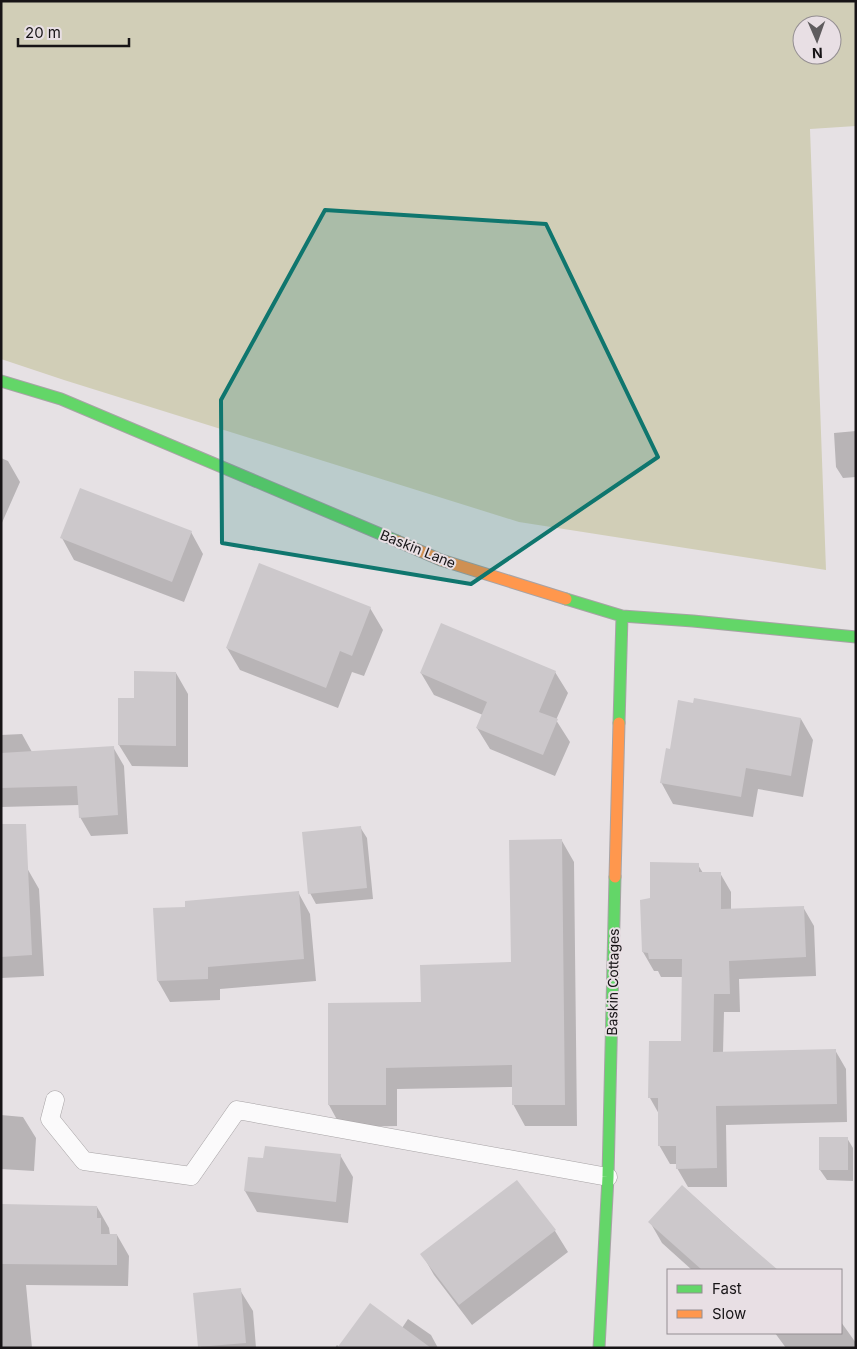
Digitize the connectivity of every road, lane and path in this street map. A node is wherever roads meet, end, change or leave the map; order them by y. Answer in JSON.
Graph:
{"nodes":[{"id":1,"x":1,"y":381,"type":"edge"},
{"id":2,"x":622,"y":616,"type":"junction"},
{"id":3,"x":856,"y":637,"type":"edge"},
{"id":4,"x":55,"y":1100,"type":"dead end"},
{"id":5,"x":608,"y":1177,"type":"junction"},
{"id":6,"x":599,"y":1348,"type":"edge"}],
"edges":[{"from":1,"to":2,"type":"street","name":"Baskin Lane"},
{"from":2,"to":3,"type":"street","name":"Baskin Lane"},
{"from":2,"to":5,"type":"street","name":"Baskin Cottages"},
{"from":4,"to":5,"type":"lane"},
{"from":5,"to":6,"type":"street","name":"Baskin Cottages"}]}
